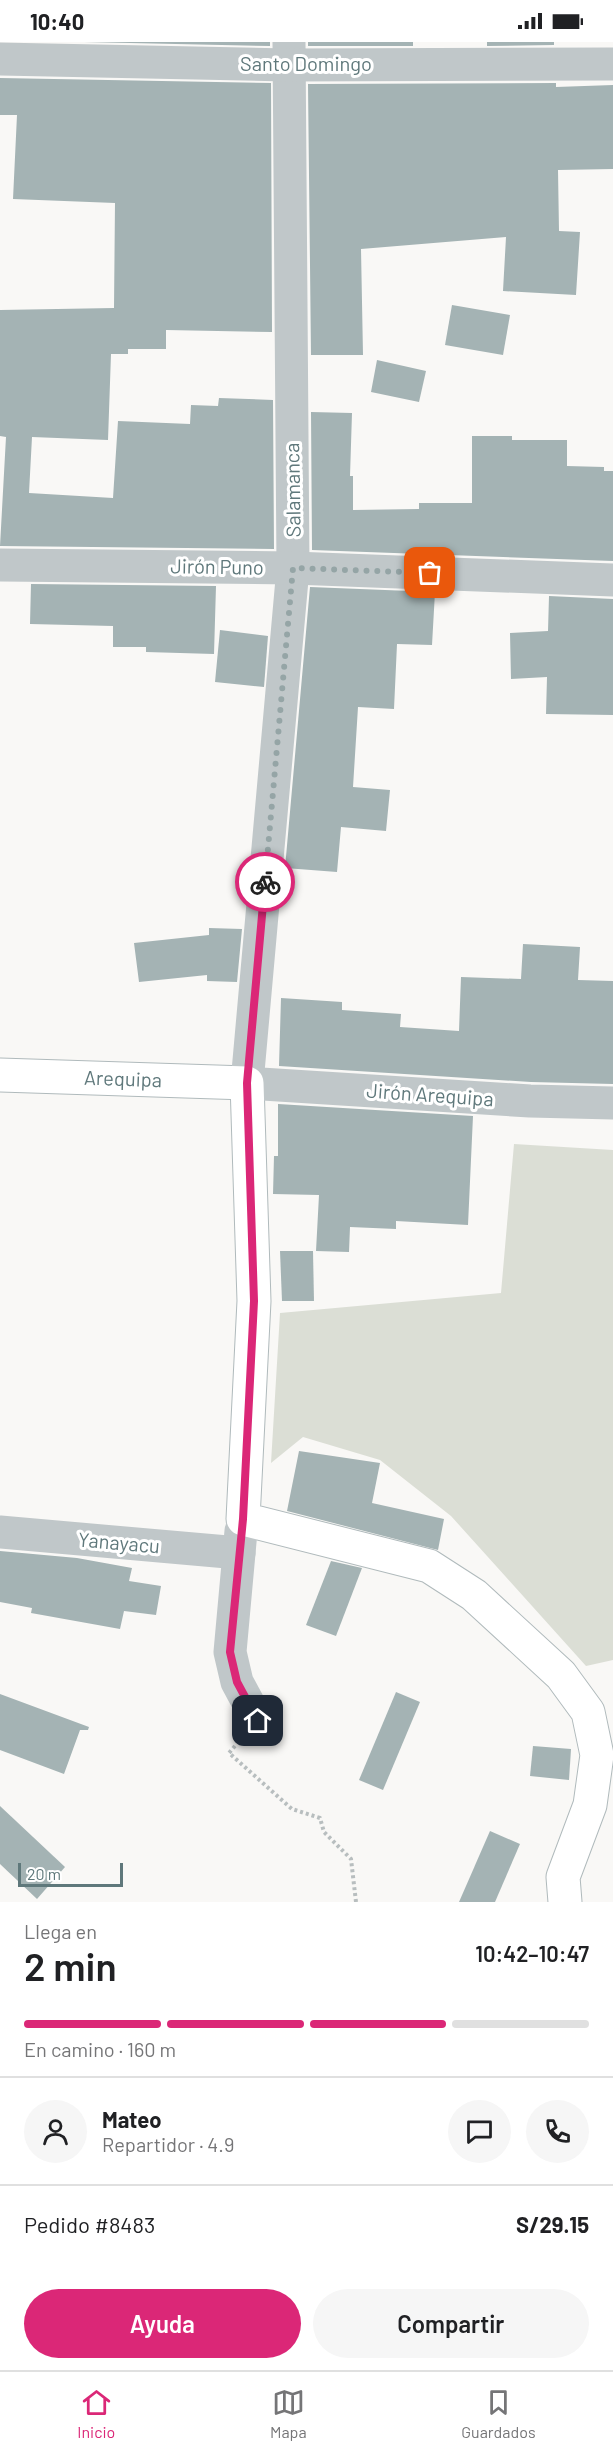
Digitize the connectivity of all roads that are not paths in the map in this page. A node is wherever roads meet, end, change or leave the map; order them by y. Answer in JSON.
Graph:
{"nodes":[{"id":1,"x":288,"y":53,"type":"edge"},
{"id":2,"x":0,"y":59,"type":"edge"},
{"id":3,"x":613,"y":64,"type":"edge"},
{"id":4,"x":0,"y":565,"type":"edge"},
{"id":5,"x":293,"y":568,"type":"junction"},
{"id":6,"x":613,"y":579,"type":"edge"},
{"id":7,"x":0,"y":1075,"type":"edge"},
{"id":8,"x":247,"y":1083,"type":"junction"},
{"id":9,"x":613,"y":1103,"type":"edge"},
{"id":10,"x":243,"y":1519,"type":"junction"},
{"id":11,"x":0,"y":1532,"type":"edge"},
{"id":12,"x":239,"y":1553,"type":"junction"},
{"id":13,"x":258,"y":1721,"type":"road end"},
{"id":14,"x":565,"y":1902,"type":"edge"}],
"edges":[{"from":1,"to":2,"type":"street","name":"Santo Domingo"},
{"from":1,"to":3,"type":"street","name":"Santo Domingo"},
{"from":1,"to":5,"type":"street","name":"Salamanca"},
{"from":4,"to":5,"type":"street","name":"Jirón Puno"},
{"from":5,"to":6,"type":"street","name":"Jirón Puno"},
{"from":5,"to":8,"type":"street","name":"Salamanca"},
{"from":7,"to":8,"type":"main road","name":"Arequipa"},
{"from":8,"to":9,"type":"street","name":"Jirón Arequipa"},
{"from":8,"to":10,"type":"main road","name":"Salamanca"},
{"from":10,"to":12,"type":"street","name":"Salamanca"},
{"from":10,"to":14,"type":"main road"},
{"from":11,"to":12,"type":"street","name":"Yanayacu"},
{"from":12,"to":13,"type":"street","name":"Salamanca"}]}
